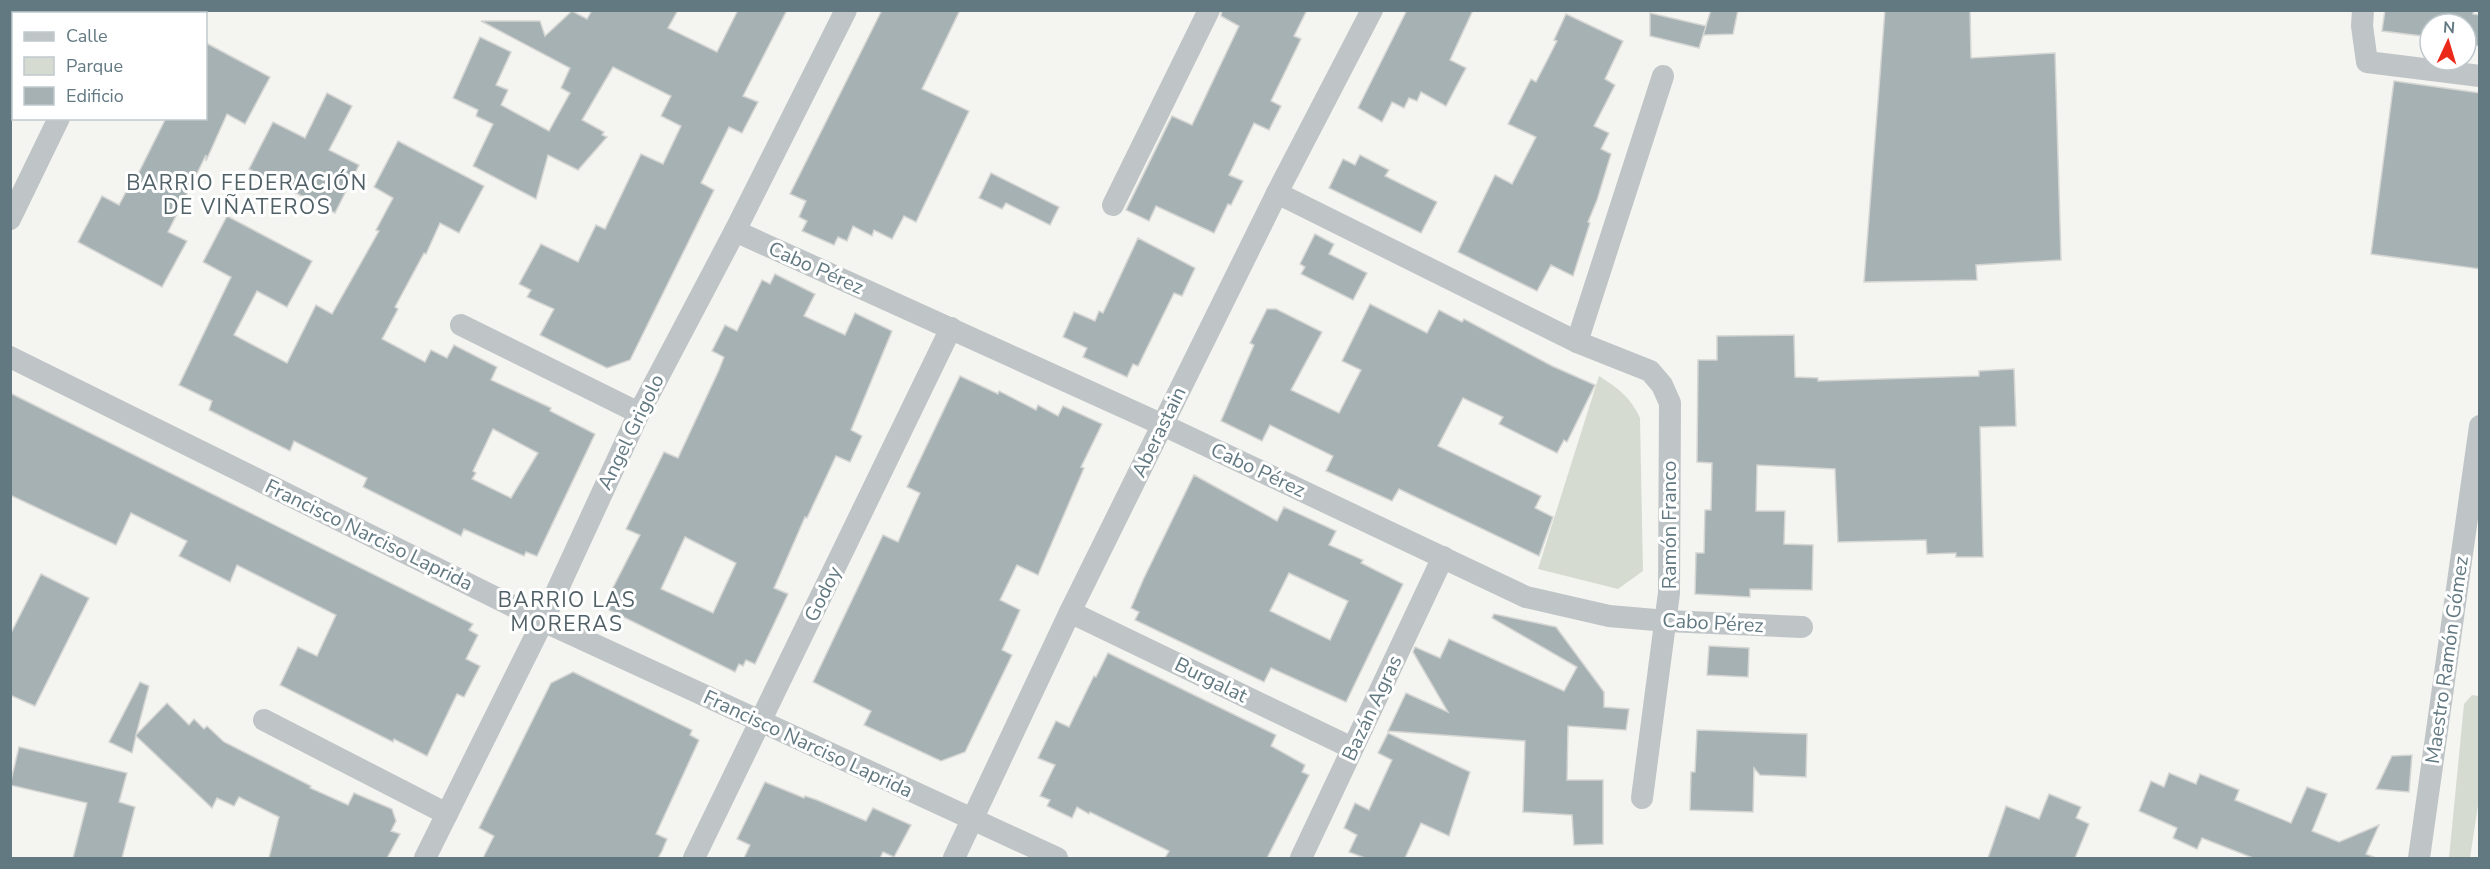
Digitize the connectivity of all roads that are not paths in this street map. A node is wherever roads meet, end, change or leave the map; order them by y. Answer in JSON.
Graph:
{"nodes":[{"id":1,"x":846,"y":10,"type":"edge"},
{"id":2,"x":1209,"y":10,"type":"edge"},
{"id":3,"x":1372,"y":10,"type":"edge"},
{"id":4,"x":2363,"y":10,"type":"edge"},
{"id":5,"x":1663,"y":76,"type":"dead end"},
{"id":6,"x":2480,"y":76,"type":"edge"},
{"id":7,"x":58,"y":120,"type":"edge"},
{"id":8,"x":1277,"y":193,"type":"junction"},
{"id":9,"x":1113,"y":205,"type":"dead end"},
{"id":10,"x":10,"y":219,"type":"edge"},
{"id":11,"x":735,"y":231,"type":"junction"},
{"id":12,"x":461,"y":325,"type":"dead end"},
{"id":13,"x":951,"y":328,"type":"junction"},
{"id":14,"x":1577,"y":342,"type":"junction"},
{"id":15,"x":10,"y":357,"type":"edge"},
{"id":16,"x":639,"y":413,"type":"junction"},
{"id":17,"x":1162,"y":425,"type":"junction"},
{"id":18,"x":2480,"y":426,"type":"edge"},
{"id":19,"x":1443,"y":557,"type":"junction"},
{"id":20,"x":1070,"y":612,"type":"junction"},
{"id":21,"x":543,"y":621,"type":"junction"},
{"id":22,"x":1667,"y":621,"type":"junction"},
{"id":23,"x":1802,"y":627,"type":"dead end"},
{"id":24,"x":264,"y":720,"type":"dead end"},
{"id":25,"x":761,"y":722,"type":"junction"},
{"id":26,"x":1352,"y":748,"type":"junction"},
{"id":27,"x":1642,"y":798,"type":"dead end"},
{"id":28,"x":447,"y":814,"type":"junction"},
{"id":29,"x":974,"y":821,"type":"junction"},
{"id":30,"x":425,"y":858,"type":"edge"},
{"id":31,"x":694,"y":858,"type":"edge"},
{"id":32,"x":954,"y":858,"type":"edge"},
{"id":33,"x":1057,"y":858,"type":"edge"},
{"id":34,"x":1301,"y":858,"type":"edge"},
{"id":35,"x":2419,"y":858,"type":"edge"}],
"edges":[{"from":1,"to":11,"type":"street","name":"Angel Grigolo"},
{"from":2,"to":9,"type":"street"},
{"from":3,"to":8,"type":"street","name":"Aberastain"},
{"from":4,"to":6,"type":"street"},
{"from":5,"to":14,"type":"street"},
{"from":7,"to":10,"type":"street"},
{"from":8,"to":14,"type":"street","name":"Ramón Franco"},
{"from":8,"to":17,"type":"street","name":"Aberastain"},
{"from":11,"to":13,"type":"street","name":"Cabo Pérez"},
{"from":11,"to":16,"type":"street","name":"Angel Grigolo"},
{"from":12,"to":16,"type":"street"},
{"from":13,"to":17,"type":"street","name":"Cabo Pérez"},
{"from":13,"to":25,"type":"street","name":"Godoy"},
{"from":14,"to":22,"type":"street","name":"Ramón Franco"},
{"from":15,"to":21,"type":"street","name":"Francisco Narciso Laprida"},
{"from":16,"to":21,"type":"street","name":"Angel Grigolo"},
{"from":17,"to":19,"type":"street","name":"Cabo Pérez"},
{"from":17,"to":20,"type":"street","name":"Aberastain"},
{"from":18,"to":35,"type":"street","name":"Maestro Ramón Gómez"},
{"from":19,"to":22,"type":"street","name":"Cabo Pérez"},
{"from":19,"to":26,"type":"street","name":"Bazán Agras"},
{"from":20,"to":26,"type":"street","name":"Burgalat"},
{"from":20,"to":29,"type":"street","name":"Aberastain"},
{"from":21,"to":25,"type":"street","name":"Francisco Narciso Laprida"},
{"from":21,"to":28,"type":"street","name":"Angel Grigolo"},
{"from":22,"to":23,"type":"street","name":"Cabo Pérez"},
{"from":22,"to":27,"type":"street","name":"Ramón Franco"},
{"from":24,"to":28,"type":"street"},
{"from":25,"to":29,"type":"street","name":"Francisco Narciso Laprida"},
{"from":25,"to":31,"type":"street","name":"Godoy"},
{"from":26,"to":34,"type":"street","name":"Bazán Agras"},
{"from":28,"to":30,"type":"street","name":"Angel Grigolo"},
{"from":29,"to":32,"type":"street","name":"Aberastain"},
{"from":29,"to":33,"type":"street","name":"Francisco Narciso Laprida"}]}
